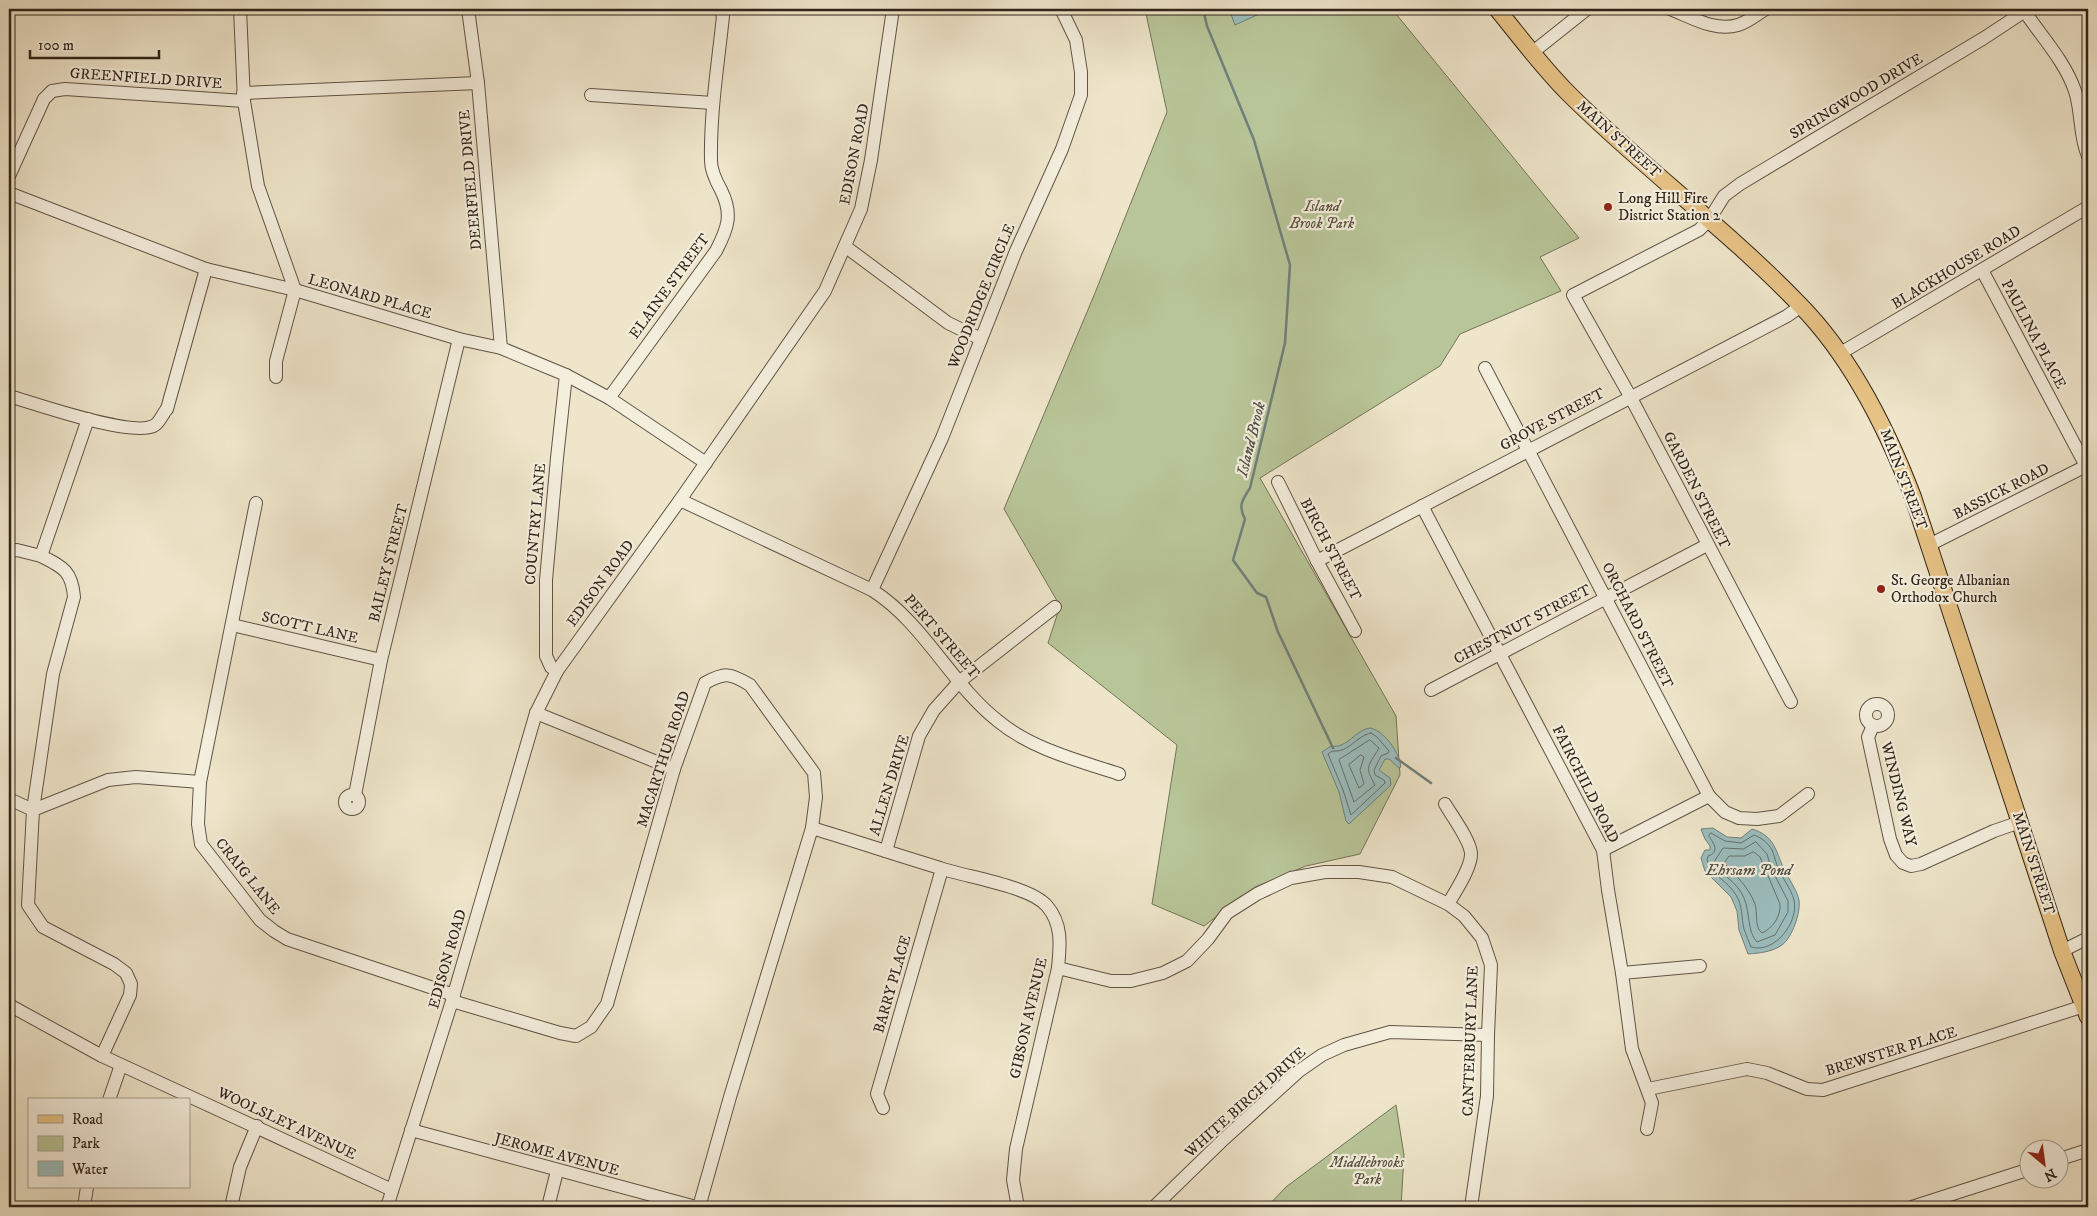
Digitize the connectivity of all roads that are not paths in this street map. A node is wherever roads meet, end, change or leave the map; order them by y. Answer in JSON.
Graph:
{"nodes":[{"id":1,"x":240,"y":9,"type":"edge"},
{"id":2,"x":468,"y":9,"type":"edge"},
{"id":3,"x":720,"y":9,"type":"edge"},
{"id":4,"x":893,"y":9,"type":"edge"},
{"id":5,"x":1061,"y":9,"type":"edge"},
{"id":6,"x":1497,"y":9,"type":"edge"},
{"id":7,"x":1586,"y":9,"type":"edge"},
{"id":8,"x":1670,"y":9,"type":"edge"},
{"id":9,"x":1766,"y":9,"type":"edge"},
{"id":10,"x":2025,"y":9,"type":"edge"},
{"id":11,"x":1533,"y":52,"type":"junction"},
{"id":12,"x":478,"y":83,"type":"junction"},
{"id":13,"x":591,"y":95,"type":"dead end"},
{"id":14,"x":244,"y":97,"type":"junction"},
{"id":15,"x":713,"y":103,"type":"junction"},
{"id":16,"x":2088,"y":156,"type":"edge"},
{"id":17,"x":9,"y":176,"type":"edge"},
{"id":18,"x":9,"y":193,"type":"edge"},
{"id":19,"x":2088,"y":207,"type":"edge"},
{"id":20,"x":1709,"y":220,"type":"junction"},
{"id":21,"x":846,"y":247,"type":"junction"},
{"id":22,"x":206,"y":269,"type":"junction"},
{"id":23,"x":1982,"y":270,"type":"junction"},
{"id":24,"x":294,"y":290,"type":"junction"},
{"id":25,"x":1801,"y":306,"type":"junction"},
{"id":26,"x":459,"y":339,"type":"junction"},
{"id":27,"x":981,"y":339,"type":"junction"},
{"id":28,"x":501,"y":348,"type":"junction"},
{"id":29,"x":1839,"y":354,"type":"junction"},
{"id":30,"x":1485,"y":368,"type":"dead end"},
{"id":31,"x":566,"y":375,"type":"junction"},
{"id":32,"x":276,"y":377,"type":"dead end"},
{"id":33,"x":9,"y":396,"type":"edge"},
{"id":34,"x":1630,"y":396,"type":"junction"},
{"id":35,"x":610,"y":398,"type":"junction"},
{"id":36,"x":88,"y":419,"type":"junction"},
{"id":37,"x":1527,"y":450,"type":"junction"},
{"id":38,"x":706,"y":463,"type":"junction"},
{"id":39,"x":2087,"y":466,"type":"edge"},
{"id":40,"x":1278,"y":482,"type":"dead end"},
{"id":41,"x":680,"y":500,"type":"junction"},
{"id":42,"x":256,"y":503,"type":"dead end"},
{"id":43,"x":1422,"y":506,"type":"junction"},
{"id":44,"x":1707,"y":545,"type":"junction"},
{"id":45,"x":1929,"y":546,"type":"junction"},
{"id":46,"x":9,"y":551,"type":"edge"},
{"id":47,"x":41,"y":556,"type":"junction"},
{"id":48,"x":1317,"y":561,"type":"junction"},
{"id":49,"x":872,"y":590,"type":"junction"},
{"id":50,"x":1606,"y":598,"type":"junction"},
{"id":51,"x":1055,"y":607,"type":"dead end"},
{"id":52,"x":232,"y":625,"type":"junction"},
{"id":53,"x":1355,"y":631,"type":"dead end"},
{"id":54,"x":1499,"y":653,"type":"junction"},
{"id":55,"x":381,"y":660,"type":"junction"},
{"id":56,"x":557,"y":671,"type":"junction"},
{"id":57,"x":959,"y":682,"type":"junction"},
{"id":58,"x":1431,"y":690,"type":"dead end"},
{"id":59,"x":1791,"y":702,"type":"dead end"},
{"id":60,"x":536,"y":713,"type":"junction"},
{"id":61,"x":1873,"y":726,"type":"dead end"},
{"id":62,"x":674,"y":769,"type":"junction"},
{"id":63,"x":1119,"y":774,"type":"dead end"},
{"id":64,"x":200,"y":782,"type":"junction"},
{"id":65,"x":1808,"y":794,"type":"dead end"},
{"id":66,"x":355,"y":795,"type":"dead end"},
{"id":67,"x":1709,"y":796,"type":"junction"},
{"id":68,"x":9,"y":799,"type":"edge"},
{"id":69,"x":1445,"y":804,"type":"dead end"},
{"id":70,"x":33,"y":810,"type":"junction"},
{"id":71,"x":2020,"y":822,"type":"junction"},
{"id":72,"x":812,"y":828,"type":"junction"},
{"id":73,"x":1603,"y":850,"type":"junction"},
{"id":74,"x":886,"y":851,"type":"junction"},
{"id":75,"x":942,"y":869,"type":"junction"},
{"id":76,"x":1448,"y":904,"type":"junction"},
{"id":77,"x":2088,"y":938,"type":"edge"},
{"id":78,"x":2062,"y":951,"type":"junction"},
{"id":79,"x":1700,"y":966,"type":"dead end"},
{"id":80,"x":1058,"y":968,"type":"junction"},
{"id":81,"x":1622,"y":973,"type":"junction"},
{"id":82,"x":453,"y":998,"type":"junction"},
{"id":83,"x":9,"y":1005,"type":"edge"},
{"id":84,"x":2086,"y":1012,"type":"edge"},
{"id":85,"x":1488,"y":1035,"type":"junction"},
{"id":86,"x":102,"y":1056,"type":"junction"},
{"id":87,"x":121,"y":1065,"type":"junction"},
{"id":88,"x":1648,"y":1089,"type":"junction"},
{"id":89,"x":110,"y":1098,"type":"edge"},
{"id":90,"x":883,"y":1108,"type":"dead end"},
{"id":91,"x":258,"y":1126,"type":"junction"},
{"id":92,"x":1647,"y":1129,"type":"dead end"},
{"id":93,"x":411,"y":1130,"type":"junction"},
{"id":94,"x":2088,"y":1150,"type":"edge"},
{"id":95,"x":2070,"y":1156,"type":"edge"},
{"id":96,"x":557,"y":1171,"type":"junction"},
{"id":97,"x":2020,"y":1172,"type":"edge"},
{"id":98,"x":87,"y":1188,"type":"edge"},
{"id":99,"x":392,"y":1190,"type":"junction"},
{"id":100,"x":84,"y":1207,"type":"edge"},
{"id":101,"x":231,"y":1207,"type":"edge"},
{"id":102,"x":387,"y":1207,"type":"edge"},
{"id":103,"x":548,"y":1207,"type":"edge"},
{"id":104,"x":698,"y":1207,"type":"edge"},
{"id":105,"x":1018,"y":1207,"type":"edge"},
{"id":106,"x":1154,"y":1207,"type":"edge"},
{"id":107,"x":1471,"y":1207,"type":"edge"},
{"id":108,"x":1912,"y":1207,"type":"edge"}],
"edges":[{"from":1,"to":14,"type":"street"},
{"from":2,"to":12,"type":"street","name":"DEERFIELD DRIVE"},
{"from":3,"to":15,"type":"street","name":"ELAINE STREET"},
{"from":4,"to":21,"type":"street","name":"EDISON ROAD"},
{"from":5,"to":27,"type":"street","name":"WOODRIDGE CIRCLE"},
{"from":6,"to":11,"type":"main road","name":"MAIN STREET"},
{"from":7,"to":11,"type":"street"},
{"from":8,"to":9,"type":"street"},
{"from":10,"to":16,"type":"street"},
{"from":10,"to":20,"type":"street","name":"SPRINGWOOD DRIVE"},
{"from":11,"to":20,"type":"main road","name":"MAIN STREET"},
{"from":12,"to":14,"type":"street","name":"GREENFIELD DRIVE"},
{"from":12,"to":28,"type":"street","name":"DEERFIELD DRIVE"},
{"from":13,"to":15,"type":"street"},
{"from":14,"to":17,"type":"street","name":"GREENFIELD DRIVE"},
{"from":14,"to":24,"type":"street"},
{"from":15,"to":35,"type":"street","name":"ELAINE STREET"},
{"from":18,"to":22,"type":"street","name":"LEONARD PLACE"},
{"from":19,"to":23,"type":"street","name":"BLACKHOUSE ROAD"},
{"from":20,"to":25,"type":"main road","name":"MAIN STREET"},
{"from":20,"to":34,"type":"street","name":"GARDEN STREET"},
{"from":21,"to":27,"type":"street"},
{"from":21,"to":38,"type":"street","name":"EDISON ROAD"},
{"from":22,"to":24,"type":"street","name":"LEONARD PLACE"},
{"from":22,"to":36,"type":"street"},
{"from":23,"to":29,"type":"street","name":"BLACKHOUSE ROAD"},
{"from":23,"to":39,"type":"street","name":"PAULINA PLACE"},
{"from":24,"to":26,"type":"street","name":"LEONARD PLACE"},
{"from":24,"to":32,"type":"street"},
{"from":25,"to":29,"type":"main road","name":"MAIN STREET"},
{"from":25,"to":34,"type":"street","name":"GROVE STREET"},
{"from":26,"to":28,"type":"street","name":"LEONARD PLACE"},
{"from":26,"to":55,"type":"street","name":"BAILEY STREET"},
{"from":27,"to":49,"type":"street","name":"WOODRIDGE CIRCLE"},
{"from":28,"to":31,"type":"street","name":"LEONARD PLACE"},
{"from":29,"to":45,"type":"main road","name":"MAIN STREET"},
{"from":30,"to":37,"type":"street","name":"ORCHARD STREET"},
{"from":31,"to":35,"type":"street","name":"LEONARD PLACE"},
{"from":31,"to":56,"type":"street","name":"COUNTRY LANE"},
{"from":33,"to":36,"type":"street"},
{"from":34,"to":37,"type":"street","name":"GROVE STREET"},
{"from":34,"to":44,"type":"street","name":"GARDEN STREET"},
{"from":35,"to":38,"type":"street","name":"LEONARD PLACE"},
{"from":36,"to":47,"type":"street"},
{"from":37,"to":43,"type":"street","name":"GROVE STREET"},
{"from":37,"to":50,"type":"street","name":"ORCHARD STREET"},
{"from":38,"to":41,"type":"street","name":"EDISON ROAD"},
{"from":39,"to":45,"type":"street","name":"BASSICK ROAD"},
{"from":40,"to":48,"type":"street","name":"BIRCH STREET"},
{"from":41,"to":49,"type":"street","name":"PERT STREET"},
{"from":41,"to":56,"type":"street","name":"EDISON ROAD"},
{"from":42,"to":52,"type":"street","name":"CRAIG LANE"},
{"from":43,"to":48,"type":"street","name":"GROVE STREET"},
{"from":43,"to":54,"type":"street","name":"FAIRCHILD ROAD"},
{"from":44,"to":50,"type":"street","name":"CHESTNUT STREET"},
{"from":44,"to":59,"type":"street","name":"GARDEN STREET"},
{"from":45,"to":71,"type":"main road","name":"MAIN STREET"},
{"from":46,"to":47,"type":"street"},
{"from":47,"to":70,"type":"street"},
{"from":48,"to":53,"type":"street","name":"BIRCH STREET"},
{"from":49,"to":57,"type":"street","name":"PERT STREET"},
{"from":50,"to":54,"type":"street","name":"CHESTNUT STREET"},
{"from":50,"to":67,"type":"street","name":"ORCHARD STREET"},
{"from":51,"to":57,"type":"street","name":"ALLEN DRIVE"},
{"from":52,"to":55,"type":"street","name":"SCOTT LANE"},
{"from":52,"to":64,"type":"street","name":"CRAIG LANE"},
{"from":54,"to":58,"type":"street","name":"CHESTNUT STREET"},
{"from":54,"to":73,"type":"street","name":"FAIRCHILD ROAD"},
{"from":55,"to":66,"type":"street","name":"BAILEY STREET"},
{"from":56,"to":60,"type":"street","name":"EDISON ROAD"},
{"from":57,"to":63,"type":"street","name":"PERT STREET"},
{"from":57,"to":74,"type":"street","name":"ALLEN DRIVE"},
{"from":60,"to":62,"type":"street"},
{"from":60,"to":82,"type":"street","name":"EDISON ROAD"},
{"from":61,"to":71,"type":"street","name":"WINDING WAY"},
{"from":62,"to":72,"type":"street","name":"MACARTHUR ROAD"},
{"from":62,"to":82,"type":"street","name":"MACARTHUR ROAD"},
{"from":64,"to":70,"type":"street"},
{"from":64,"to":82,"type":"street","name":"CRAIG LANE"},
{"from":65,"to":67,"type":"street","name":"ORCHARD STREET"},
{"from":67,"to":73,"type":"street"},
{"from":68,"to":70,"type":"street"},
{"from":69,"to":76,"type":"street"},
{"from":70,"to":86,"type":"street"},
{"from":71,"to":78,"type":"main road","name":"MAIN STREET"},
{"from":72,"to":74,"type":"street","name":"GIBSON AVENUE"},
{"from":72,"to":104,"type":"street","name":"MACARTHUR ROAD"},
{"from":73,"to":81,"type":"street","name":"FAIRCHILD ROAD"},
{"from":74,"to":75,"type":"street","name":"GIBSON AVENUE"},
{"from":75,"to":80,"type":"street","name":"GIBSON AVENUE"},
{"from":75,"to":90,"type":"street","name":"BARRY PLACE"},
{"from":76,"to":80,"type":"street","name":"CANTERBURY LANE"},
{"from":76,"to":85,"type":"street","name":"CANTERBURY LANE"},
{"from":77,"to":78,"type":"street"},
{"from":78,"to":84,"type":"main road","name":"MAIN STREET"},
{"from":79,"to":81,"type":"street"},
{"from":80,"to":105,"type":"street","name":"GIBSON AVENUE"},
{"from":81,"to":88,"type":"street","name":"FAIRCHILD ROAD"},
{"from":82,"to":93,"type":"street","name":"EDISON ROAD"},
{"from":83,"to":86,"type":"street","name":"WOOLSLEY AVENUE"},
{"from":84,"to":88,"type":"street","name":"BREWSTER PLACE"},
{"from":85,"to":106,"type":"street","name":"WHITE BIRCH DRIVE"},
{"from":85,"to":107,"type":"street","name":"CANTERBURY LANE"},
{"from":86,"to":87,"type":"street","name":"WOOLSLEY AVENUE"},
{"from":87,"to":89,"type":"street"},
{"from":87,"to":91,"type":"street","name":"WOOLSLEY AVENUE"},
{"from":88,"to":92,"type":"street","name":"FAIRCHILD ROAD"},
{"from":91,"to":99,"type":"street","name":"WOOLSLEY AVENUE"},
{"from":91,"to":101,"type":"street"},
{"from":93,"to":96,"type":"street","name":"JEROME AVENUE"},
{"from":93,"to":99,"type":"street","name":"EDISON ROAD"},
{"from":94,"to":95,"type":"street"},
{"from":96,"to":103,"type":"street"},
{"from":96,"to":104,"type":"street","name":"JEROME AVENUE"},
{"from":97,"to":108,"type":"street"},
{"from":98,"to":100,"type":"street"},
{"from":99,"to":102,"type":"street","name":"EDISON ROAD"}]}
